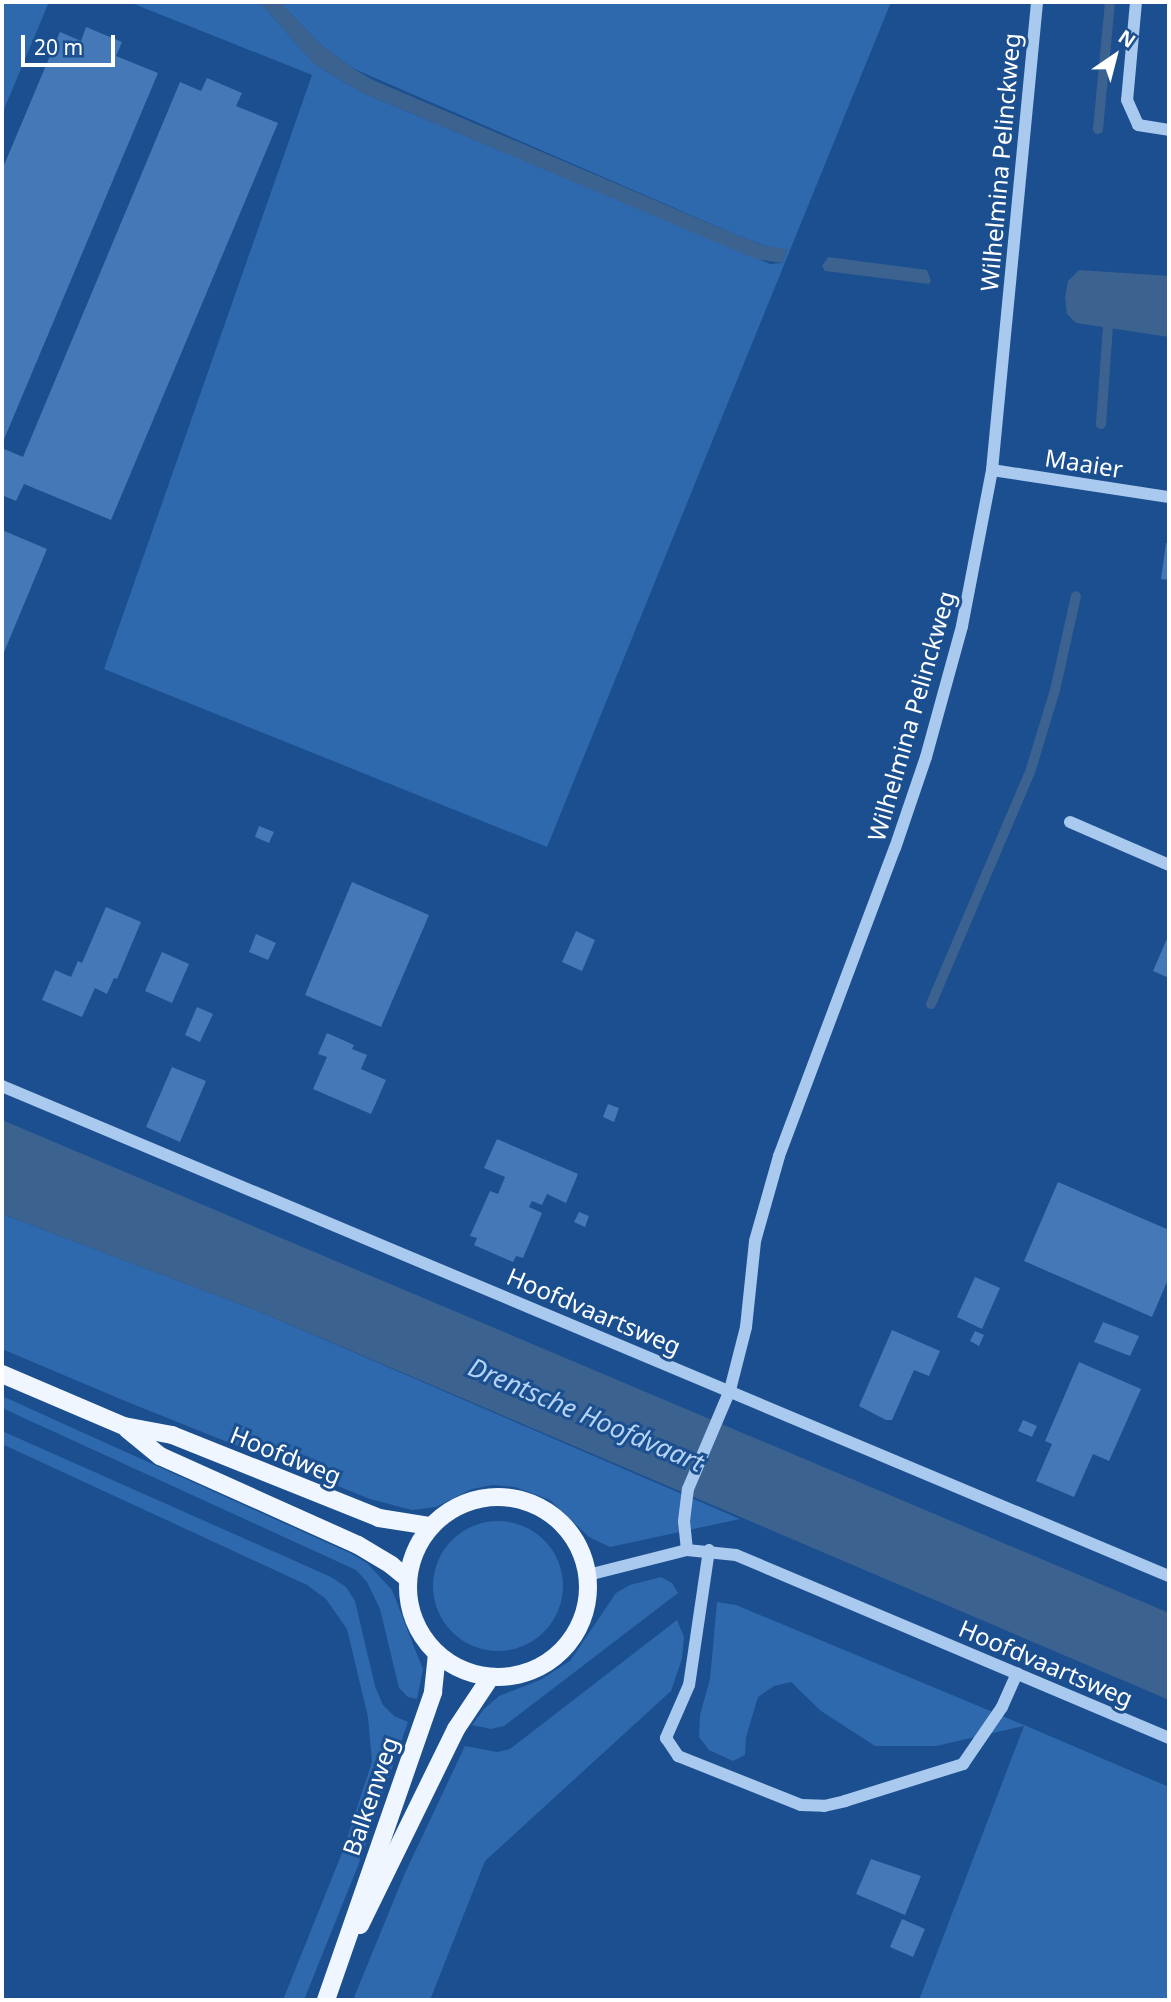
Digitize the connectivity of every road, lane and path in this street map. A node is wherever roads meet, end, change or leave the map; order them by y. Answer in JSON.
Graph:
{"nodes":[{"id":1,"x":1037,"y":2,"type":"edge"},
{"id":2,"x":1136,"y":2,"type":"edge"},
{"id":3,"x":1169,"y":130,"type":"edge"},
{"id":4,"x":992,"y":470,"type":"junction"},
{"id":5,"x":1169,"y":497,"type":"edge"},
{"id":6,"x":1070,"y":822,"type":"dead end"},
{"id":7,"x":1169,"y":865,"type":"edge"},
{"id":8,"x":2,"y":1086,"type":"edge"},
{"id":9,"x":2,"y":1374,"type":"edge"},
{"id":10,"x":730,"y":1390,"type":"junction"},
{"id":11,"x":124,"y":1426,"type":"junction"},
{"id":12,"x":430,"y":1526,"type":"junction"},
{"id":13,"x":687,"y":1550,"type":"junction"},
{"id":14,"x":709,"y":1550,"type":"junction"},
{"id":15,"x":588,"y":1575,"type":"junction"},
{"id":16,"x":1169,"y":1576,"type":"edge"},
{"id":17,"x":407,"y":1578,"type":"junction"},
{"id":18,"x":437,"y":1655,"type":"junction"},
{"id":19,"x":1017,"y":1673,"type":"junction"},
{"id":20,"x":490,"y":1678,"type":"junction"},
{"id":21,"x":1169,"y":1738,"type":"edge"},
{"id":22,"x":344,"y":1953,"type":"junction"},
{"id":23,"x":326,"y":2000,"type":"edge"}],
"edges":[{"from":1,"to":4,"type":"street","name":"Wilhelmina Pelinckweg"},
{"from":2,"to":3,"type":"street"},
{"from":4,"to":5,"type":"street","name":"Maaier"},
{"from":4,"to":10,"type":"street","name":"Wilhelmina Pelinckweg"},
{"from":6,"to":7,"type":"street"},
{"from":8,"to":10,"type":"street","name":"Hoofdvaartsweg"},
{"from":9,"to":11,"type":"main road","name":"Hoofdweg"},
{"from":10,"to":13,"type":"street","name":"Wilhelmina Pelinckweg"},
{"from":10,"to":16,"type":"street","name":"Hoofdvaartsweg"},
{"from":11,"to":12,"type":"main road","name":"Hoofdweg"},
{"from":11,"to":17,"type":"main road","name":"Hoofdweg"},
{"from":12,"to":15,"type":"main road"},
{"from":12,"to":17,"type":"main road"},
{"from":13,"to":14,"type":"street","name":"Hoofdvaartsweg"},
{"from":13,"to":15,"type":"street","name":"Hoofdvaartsweg"},
{"from":14,"to":19,"type":"street","name":"Hoofdvaartsweg"},
{"from":14,"to":19,"type":"street"},
{"from":15,"to":20,"type":"main road"},
{"from":17,"to":18,"type":"main road"},
{"from":18,"to":20,"type":"main road"},
{"from":18,"to":22,"type":"main road","name":"Balkenweg"},
{"from":19,"to":21,"type":"street","name":"Hoofdvaartsweg"},
{"from":20,"to":22,"type":"main road","name":"Balkenweg"},
{"from":22,"to":23,"type":"main road","name":"Balkenweg"}]}
